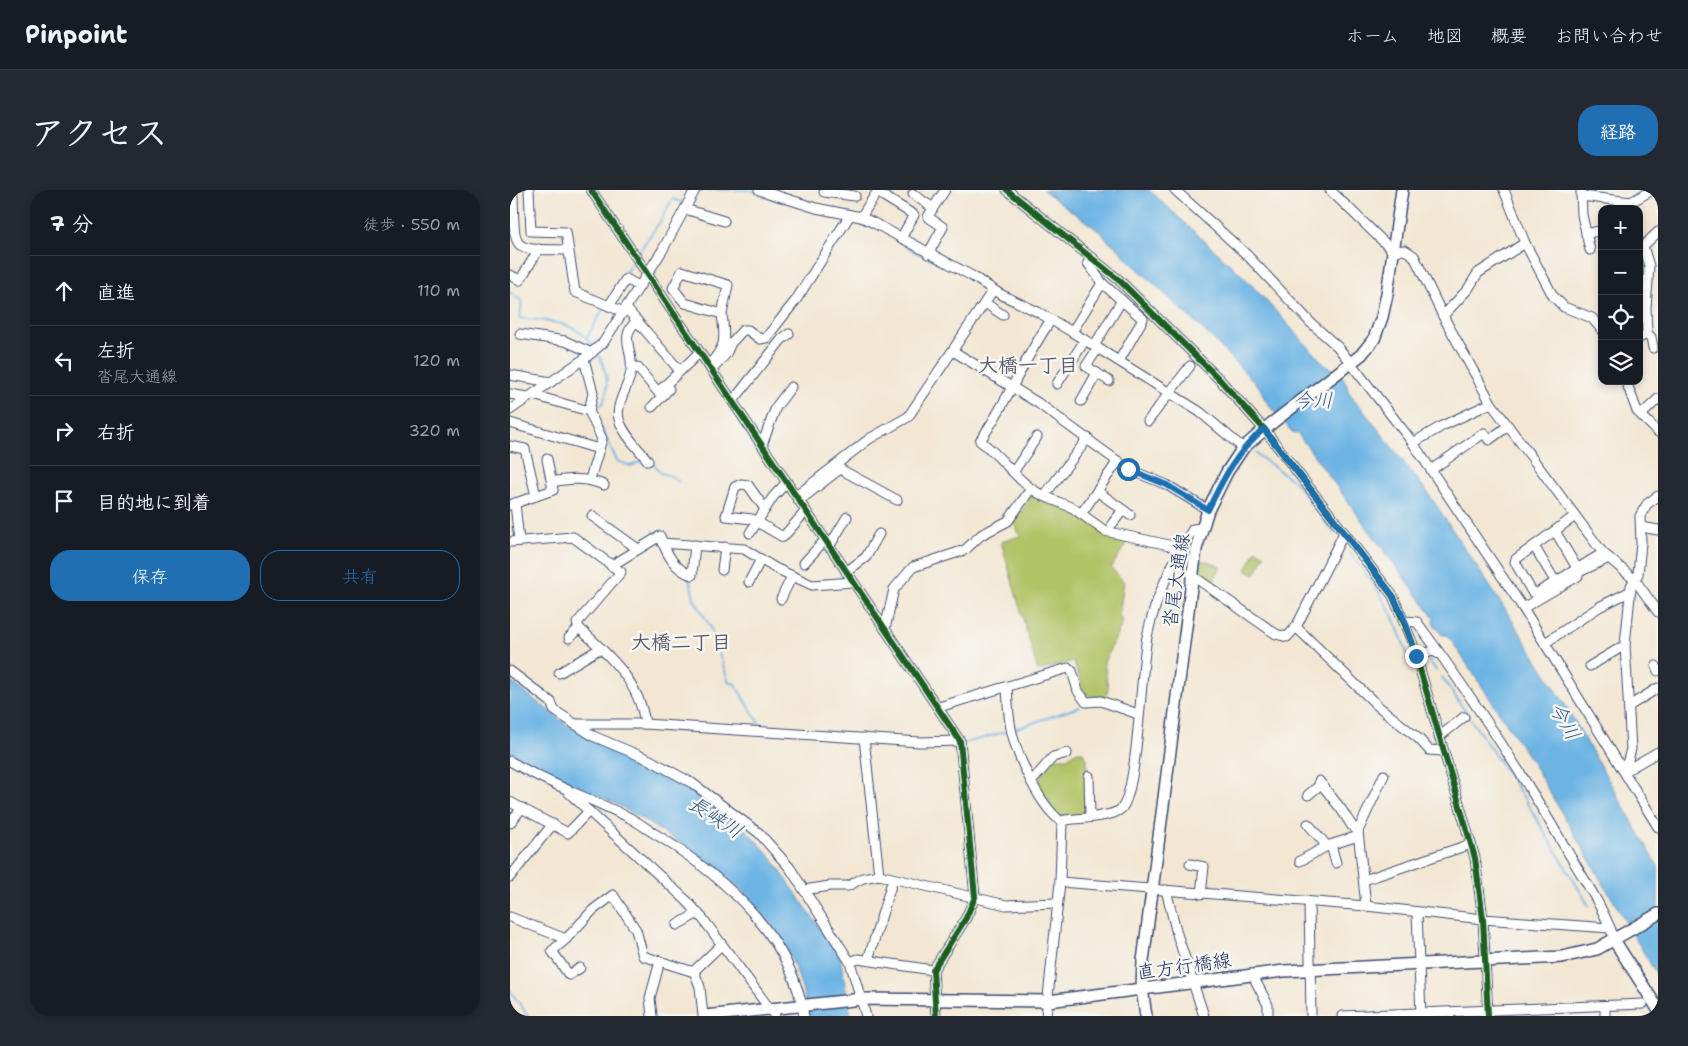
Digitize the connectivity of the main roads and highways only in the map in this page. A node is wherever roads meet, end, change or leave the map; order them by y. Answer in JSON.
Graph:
{"nodes":[{"id":1,"x":1402,"y":190,"type":"edge"},
{"id":2,"x":1658,"y":914,"type":"edge"},
{"id":3,"x":1618,"y":938,"type":"junction"},
{"id":4,"x":1142,"y":989,"type":"junction"},
{"id":5,"x":804,"y":1009,"type":"edge"},
{"id":6,"x":1658,"y":1009,"type":"edge"},
{"id":7,"x":772,"y":1012,"type":"edge"},
{"id":8,"x":704,"y":1016,"type":"edge"},
{"id":9,"x":1146,"y":1016,"type":"edge"}],
"edges":[{"from":1,"to":4,"type":"main road","name":"沓尾大通線"},
{"from":2,"to":3,"type":"main road","name":"直方行橋線"},
{"from":3,"to":4,"type":"main road","name":"直方行橋線"},
{"from":3,"to":6,"type":"main road"},
{"from":4,"to":5,"type":"main road","name":"直方行橋線"},
{"from":4,"to":9,"type":"main road","name":"沓尾大通線"},
{"from":5,"to":7,"type":"main road","name":"直方行橋線"},
{"from":7,"to":8,"type":"main road","name":"直方行橋線"}]}
